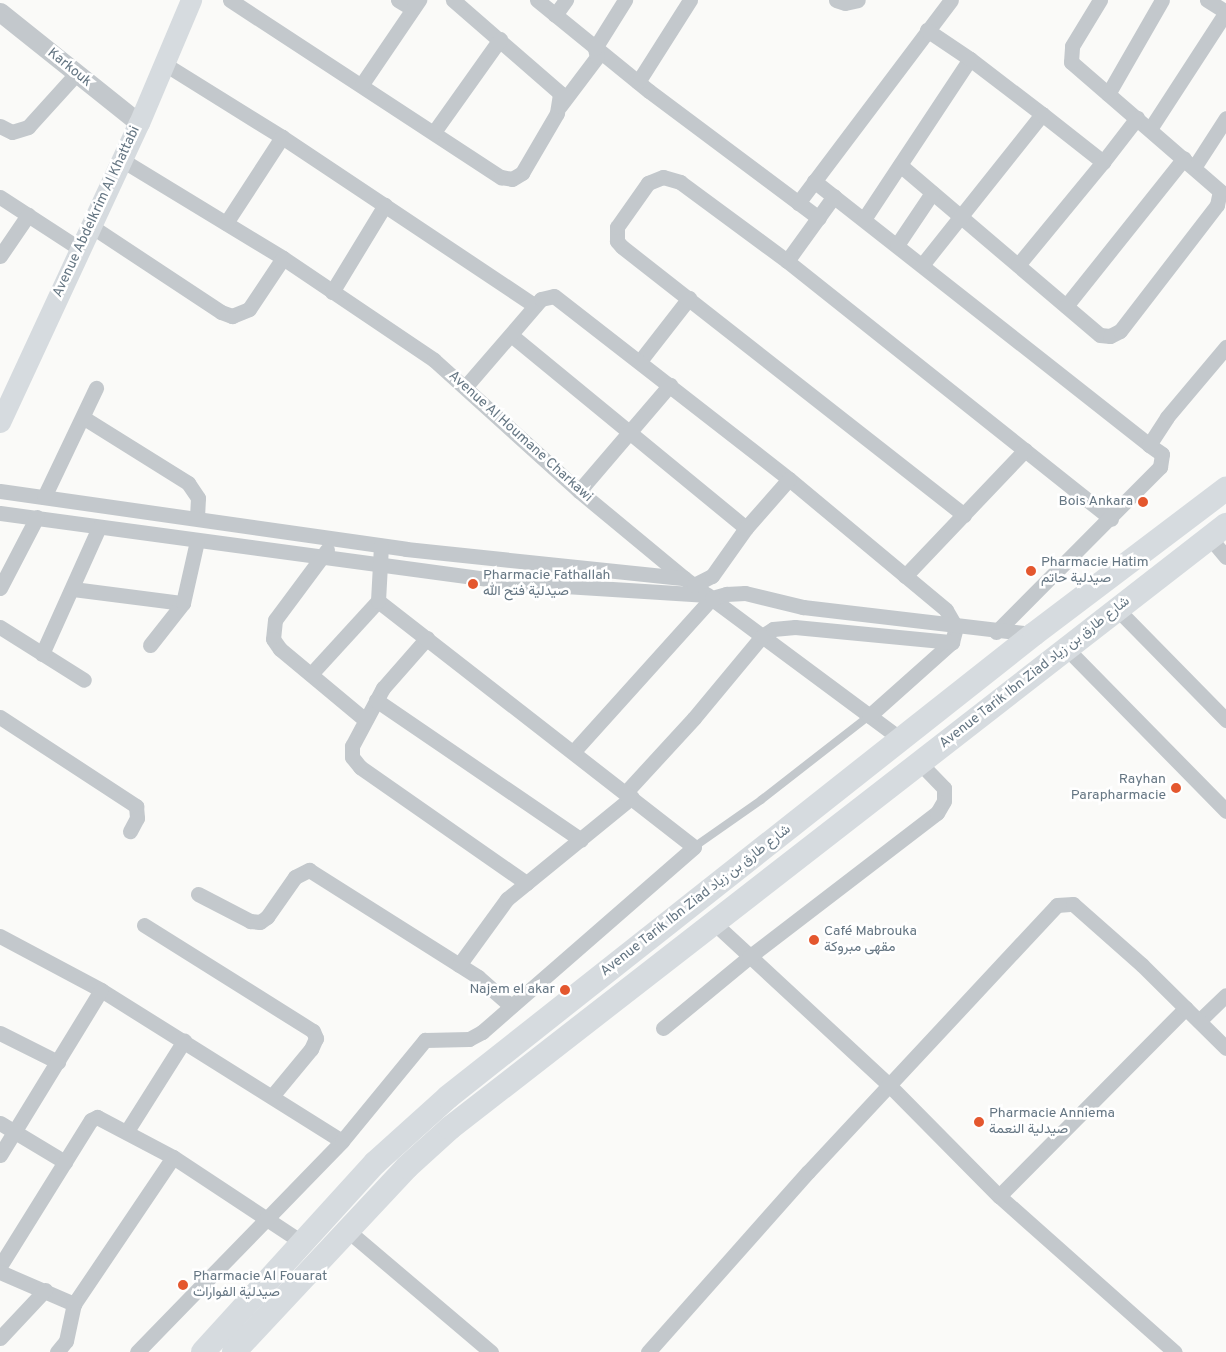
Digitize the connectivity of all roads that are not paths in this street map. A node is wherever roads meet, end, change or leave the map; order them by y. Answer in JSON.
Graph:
{"nodes":[{"id":1,"x":190,"y":0,"type":"edge"},
{"id":2,"x":230,"y":0,"type":"edge"},
{"id":3,"x":398,"y":0,"type":"edge"},
{"id":4,"x":452,"y":0,"type":"edge"},
{"id":5,"x":537,"y":0,"type":"edge"},
{"id":6,"x":566,"y":0,"type":"edge"},
{"id":7,"x":625,"y":0,"type":"edge"},
{"id":8,"x":690,"y":0,"type":"edge"},
{"id":9,"x":836,"y":0,"type":"edge"},
{"id":10,"x":858,"y":0,"type":"edge"},
{"id":11,"x":950,"y":0,"type":"edge"},
{"id":12,"x":1100,"y":0,"type":"edge"},
{"id":13,"x":1162,"y":0,"type":"edge"},
{"id":14,"x":1207,"y":0,"type":"edge"},
{"id":15,"x":416,"y":5,"type":"edge"},
{"id":16,"x":0,"y":12,"type":"edge"},
{"id":17,"x":1226,"y":12,"type":"edge"},
{"id":18,"x":556,"y":15,"type":"junction"},
{"id":19,"x":926,"y":30,"type":"junction"},
{"id":20,"x":500,"y":39,"type":"junction"},
{"id":21,"x":595,"y":48,"type":"junction"},
{"id":22,"x":970,"y":59,"type":"junction"},
{"id":23,"x":163,"y":63,"type":"junction"},
{"id":24,"x":76,"y":74,"type":"junction"},
{"id":25,"x":638,"y":82,"type":"junction"},
{"id":26,"x":362,"y":84,"type":"junction"},
{"id":27,"x":1108,"y":94,"type":"junction"},
{"id":28,"x":560,"y":106,"type":"junction"},
{"id":29,"x":1042,"y":114,"type":"junction"},
{"id":30,"x":1137,"y":118,"type":"junction"},
{"id":31,"x":1226,"y":118,"type":"edge"},
{"id":32,"x":139,"y":123,"type":"junction"},
{"id":33,"x":0,"y":126,"type":"edge"},
{"id":34,"x":1150,"y":129,"type":"junction"},
{"id":35,"x":434,"y":132,"type":"junction"},
{"id":36,"x":282,"y":137,"type":"junction"},
{"id":37,"x":1220,"y":140,"type":"edge"},
{"id":38,"x":122,"y":160,"type":"junction"},
{"id":39,"x":1103,"y":162,"type":"junction"},
{"id":40,"x":1190,"y":162,"type":"junction"},
{"id":41,"x":900,"y":165,"type":"junction"},
{"id":42,"x":814,"y":181,"type":"junction"},
{"id":43,"x":932,"y":193,"type":"junction"},
{"id":44,"x":834,"y":196,"type":"junction"},
{"id":45,"x":0,"y":197,"type":"edge"},
{"id":46,"x":798,"y":203,"type":"junction"},
{"id":47,"x":386,"y":205,"type":"junction"},
{"id":48,"x":28,"y":215,"type":"junction"},
{"id":49,"x":960,"y":216,"type":"junction"},
{"id":50,"x":818,"y":218,"type":"junction"},
{"id":51,"x":864,"y":220,"type":"junction"},
{"id":52,"x":226,"y":223,"type":"junction"},
{"id":53,"x":90,"y":226,"type":"junction"},
{"id":54,"x":897,"y":244,"type":"junction"},
{"id":55,"x":80,"y":250,"type":"junction"},
{"id":56,"x":0,"y":256,"type":"edge"},
{"id":57,"x":283,"y":258,"type":"junction"},
{"id":58,"x":787,"y":261,"type":"junction"},
{"id":59,"x":922,"y":265,"type":"junction"},
{"id":60,"x":1018,"y":265,"type":"junction"},
{"id":61,"x":332,"y":292,"type":"junction"},
{"id":62,"x":690,"y":298,"type":"junction"},
{"id":63,"x":535,"y":306,"type":"junction"},
{"id":64,"x":1066,"y":306,"type":"junction"},
{"id":65,"x":511,"y":335,"type":"junction"},
{"id":66,"x":1226,"y":347,"type":"edge"},
{"id":67,"x":640,"y":361,"type":"junction"},
{"id":68,"x":670,"y":385,"type":"junction"},
{"id":69,"x":466,"y":386,"type":"junction"},
{"id":70,"x":96,"y":388,"type":"dead end"},
{"id":71,"x":3,"y":408,"type":"edge"},
{"id":72,"x":84,"y":418,"type":"junction"},
{"id":73,"x":631,"y":433,"type":"junction"},
{"id":74,"x":1149,"y":445,"type":"junction"},
{"id":75,"x":1025,"y":450,"type":"junction"},
{"id":76,"x":789,"y":479,"type":"junction"},
{"id":77,"x":1226,"y":489,"type":"edge"},
{"id":78,"x":0,"y":491,"type":"edge"},
{"id":79,"x":579,"y":491,"type":"junction"},
{"id":80,"x":44,"y":497,"type":"junction"},
{"id":81,"x":0,"y":512,"type":"edge"},
{"id":82,"x":964,"y":515,"type":"junction"},
{"id":83,"x":37,"y":517,"type":"junction"},
{"id":84,"x":197,"y":518,"type":"junction"},
{"id":85,"x":1111,"y":519,"type":"junction"},
{"id":86,"x":99,"y":527,"type":"junction"},
{"id":87,"x":746,"y":528,"type":"junction"},
{"id":88,"x":1218,"y":531,"type":"edge"},
{"id":89,"x":336,"y":538,"type":"junction"},
{"id":90,"x":197,"y":541,"type":"junction"},
{"id":91,"x":381,"y":546,"type":"junction"},
{"id":92,"x":323,"y":556,"type":"junction"},
{"id":93,"x":1226,"y":557,"type":"edge"},
{"id":94,"x":379,"y":565,"type":"junction"},
{"id":95,"x":905,"y":576,"type":"junction"},
{"id":96,"x":689,"y":581,"type":"junction"},
{"id":97,"x":0,"y":588,"type":"edge"},
{"id":98,"x":73,"y":589,"type":"junction"},
{"id":99,"x":710,"y":597,"type":"junction"},
{"id":100,"x":378,"y":601,"type":"junction"},
{"id":101,"x":183,"y":603,"type":"junction"},
{"id":102,"x":1117,"y":609,"type":"junction"},
{"id":103,"x":0,"y":627,"type":"edge"},
{"id":104,"x":956,"y":627,"type":"junction"},
{"id":105,"x":996,"y":632,"type":"junction"},
{"id":106,"x":1034,"y":634,"type":"junction"},
{"id":107,"x":762,"y":636,"type":"junction"},
{"id":108,"x":427,"y":638,"type":"junction"},
{"id":109,"x":952,"y":642,"type":"junction"},
{"id":110,"x":150,"y":646,"type":"dead end"},
{"id":111,"x":1067,"y":649,"type":"junction"},
{"id":112,"x":42,"y":654,"type":"junction"},
{"id":113,"x":311,"y":674,"type":"junction"},
{"id":114,"x":84,"y":680,"type":"dead end"},
{"id":115,"x":376,"y":700,"type":"junction"},
{"id":116,"x":869,"y":716,"type":"junction"},
{"id":117,"x":0,"y":717,"type":"edge"},
{"id":118,"x":364,"y":719,"type":"junction"},
{"id":119,"x":1226,"y":720,"type":"edge"},
{"id":120,"x":900,"y":740,"type":"junction"},
{"id":121,"x":574,"y":751,"type":"junction"},
{"id":122,"x":920,"y":763,"type":"junction"},
{"id":123,"x":629,"y":794,"type":"junction"},
{"id":124,"x":1226,"y":811,"type":"edge"},
{"id":125,"x":130,"y":831,"type":"dead end"},
{"id":126,"x":581,"y":840,"type":"junction"},
{"id":127,"x":694,"y":847,"type":"junction"},
{"id":128,"x":526,"y":883,"type":"junction"},
{"id":129,"x":198,"y":894,"type":"dead end"},
{"id":130,"x":714,"y":923,"type":"junction"},
{"id":131,"x":144,"y":925,"type":"dead end"},
{"id":132,"x":0,"y":936,"type":"edge"},
{"id":133,"x":749,"y":957,"type":"junction"},
{"id":134,"x":459,"y":965,"type":"junction"},
{"id":135,"x":101,"y":990,"type":"junction"},
{"id":136,"x":1226,"y":995,"type":"edge"},
{"id":137,"x":511,"y":1006,"type":"junction"},
{"id":138,"x":1186,"y":1008,"type":"junction"},
{"id":139,"x":1199,"y":1021,"type":"junction"},
{"id":140,"x":663,"y":1028,"type":"dead end"},
{"id":141,"x":0,"y":1033,"type":"edge"},
{"id":142,"x":184,"y":1041,"type":"junction"},
{"id":143,"x":1226,"y":1048,"type":"edge"},
{"id":144,"x":58,"y":1062,"type":"junction"},
{"id":145,"x":890,"y":1086,"type":"junction"},
{"id":146,"x":273,"y":1095,"type":"junction"},
{"id":147,"x":0,"y":1123,"type":"edge"},
{"id":148,"x":15,"y":1131,"type":"junction"},
{"id":149,"x":127,"y":1131,"type":"junction"},
{"id":150,"x":342,"y":1141,"type":"junction"},
{"id":151,"x":0,"y":1155,"type":"edge"},
{"id":152,"x":173,"y":1157,"type":"junction"},
{"id":153,"x":65,"y":1162,"type":"junction"},
{"id":154,"x":998,"y":1196,"type":"junction"},
{"id":155,"x":266,"y":1218,"type":"junction"},
{"id":156,"x":347,"y":1230,"type":"junction"},
{"id":157,"x":303,"y":1242,"type":"junction"},
{"id":158,"x":0,"y":1266,"type":"edge"},
{"id":159,"x":0,"y":1272,"type":"edge"},
{"id":160,"x":45,"y":1290,"type":"junction"},
{"id":161,"x":74,"y":1304,"type":"junction"},
{"id":162,"x":0,"y":1338,"type":"edge"},
{"id":163,"x":57,"y":1352,"type":"edge"},
{"id":164,"x":137,"y":1352,"type":"edge"},
{"id":165,"x":203,"y":1352,"type":"edge"},
{"id":166,"x":234,"y":1352,"type":"edge"},
{"id":167,"x":491,"y":1352,"type":"edge"},
{"id":168,"x":648,"y":1352,"type":"edge"},
{"id":169,"x":1175,"y":1352,"type":"edge"}],
"edges":[{"from":1,"to":23,"type":"main road","name":"Avenue Abdelkrim Al Khattabi"},
{"from":2,"to":26,"type":"street"},
{"from":3,"to":15,"type":"street"},
{"from":4,"to":20,"type":"street"},
{"from":5,"to":18,"type":"street"},
{"from":6,"to":18,"type":"street"},
{"from":7,"to":21,"type":"street"},
{"from":8,"to":25,"type":"street"},
{"from":9,"to":10,"type":"street"},
{"from":11,"to":19,"type":"street"},
{"from":12,"to":27,"type":"street"},
{"from":13,"to":27,"type":"street"},
{"from":14,"to":17,"type":"street"},
{"from":15,"to":26,"type":"street"},
{"from":16,"to":24,"type":"street","name":"Karkouk"},
{"from":17,"to":34,"type":"street"},
{"from":18,"to":21,"type":"street"},
{"from":19,"to":22,"type":"street"},
{"from":19,"to":42,"type":"street"},
{"from":20,"to":28,"type":"street"},
{"from":20,"to":35,"type":"street"},
{"from":21,"to":25,"type":"street"},
{"from":21,"to":28,"type":"street"},
{"from":22,"to":29,"type":"street"},
{"from":22,"to":41,"type":"street"},
{"from":23,"to":32,"type":"main road","name":"Avenue Abdelkrim Al Khattabi"},
{"from":23,"to":36,"type":"street"},
{"from":24,"to":32,"type":"street","name":"Karkouk"},
{"from":24,"to":33,"type":"street"},
{"from":25,"to":46,"type":"street"},
{"from":26,"to":35,"type":"street"},
{"from":27,"to":30,"type":"street"},
{"from":28,"to":35,"type":"street"},
{"from":29,"to":39,"type":"street"},
{"from":29,"to":49,"type":"street"},
{"from":30,"to":34,"type":"street"},
{"from":30,"to":39,"type":"street"},
{"from":31,"to":37,"type":"street"},
{"from":32,"to":38,"type":"main road","name":"Avenue Abdelkrim Al Khattabi"},
{"from":34,"to":40,"type":"street"},
{"from":36,"to":47,"type":"street"},
{"from":36,"to":52,"type":"street"},
{"from":37,"to":40,"type":"street"},
{"from":38,"to":52,"type":"street","name":"Avenue Al Houmane Charkawi"},
{"from":38,"to":53,"type":"main road","name":"Avenue Abdelkrim Al Khattabi"},
{"from":39,"to":60,"type":"street"},
{"from":40,"to":64,"type":"street"},
{"from":40,"to":64,"type":"street"},
{"from":41,"to":43,"type":"street"},
{"from":41,"to":51,"type":"street"},
{"from":42,"to":44,"type":"street"},
{"from":42,"to":46,"type":"street"},
{"from":43,"to":49,"type":"street"},
{"from":43,"to":54,"type":"street"},
{"from":44,"to":50,"type":"street"},
{"from":44,"to":51,"type":"street"},
{"from":45,"to":48,"type":"street"},
{"from":46,"to":50,"type":"street"},
{"from":47,"to":61,"type":"street"},
{"from":47,"to":63,"type":"street"},
{"from":48,"to":55,"type":"street"},
{"from":48,"to":56,"type":"street"},
{"from":49,"to":59,"type":"street"},
{"from":49,"to":60,"type":"street"},
{"from":50,"to":58,"type":"street"},
{"from":51,"to":54,"type":"street"},
{"from":52,"to":57,"type":"street","name":"Avenue Al Houmane Charkawi"},
{"from":53,"to":55,"type":"main road","name":"Avenue Abdelkrim Al Khattabi"},
{"from":53,"to":57,"type":"street"},
{"from":54,"to":59,"type":"street"},
{"from":55,"to":71,"type":"main road","name":"Avenue Abdelkrim Al Khattabi"},
{"from":57,"to":61,"type":"street","name":"Avenue Al Houmane Charkawi"},
{"from":58,"to":62,"type":"street"},
{"from":58,"to":75,"type":"street"},
{"from":59,"to":74,"type":"street"},
{"from":60,"to":64,"type":"street"},
{"from":61,"to":69,"type":"street","name":"Avenue Al Houmane Charkawi"},
{"from":62,"to":67,"type":"street"},
{"from":62,"to":82,"type":"street"},
{"from":63,"to":65,"type":"street"},
{"from":63,"to":67,"type":"street"},
{"from":65,"to":69,"type":"street"},
{"from":65,"to":73,"type":"street"},
{"from":66,"to":74,"type":"street"},
{"from":67,"to":68,"type":"street"},
{"from":68,"to":73,"type":"street"},
{"from":68,"to":76,"type":"street"},
{"from":69,"to":79,"type":"street","name":"Avenue Al Houmane Charkawi"},
{"from":70,"to":72,"type":"street"},
{"from":72,"to":80,"type":"street"},
{"from":72,"to":84,"type":"street"},
{"from":73,"to":79,"type":"street"},
{"from":73,"to":87,"type":"street"},
{"from":74,"to":85,"type":"street"},
{"from":75,"to":82,"type":"street"},
{"from":75,"to":85,"type":"street"},
{"from":76,"to":87,"type":"street"},
{"from":76,"to":95,"type":"street"},
{"from":77,"to":106,"type":"main road","name":"Avenue Tarik Ibn Ziad شارع طارق بن زياد"},
{"from":78,"to":80,"type":"street"},
{"from":79,"to":96,"type":"street","name":"Avenue Al Houmane Charkawi"},
{"from":80,"to":84,"type":"street"},
{"from":81,"to":83,"type":"street"},
{"from":82,"to":95,"type":"street"},
{"from":83,"to":86,"type":"street"},
{"from":83,"to":97,"type":"street"},
{"from":84,"to":89,"type":"street"},
{"from":85,"to":105,"type":"street"},
{"from":86,"to":90,"type":"street"},
{"from":86,"to":98,"type":"street"},
{"from":87,"to":96,"type":"street"},
{"from":88,"to":93,"type":"street"},
{"from":88,"to":102,"type":"main road","name":"Avenue Tarik Ibn Ziad شارع طارق بن زياد"},
{"from":89,"to":91,"type":"street"},
{"from":89,"to":92,"type":"street"},
{"from":90,"to":92,"type":"street"},
{"from":90,"to":101,"type":"street"},
{"from":91,"to":94,"type":"street"},
{"from":91,"to":96,"type":"street"},
{"from":92,"to":94,"type":"street"},
{"from":92,"to":113,"type":"street"},
{"from":94,"to":99,"type":"street"},
{"from":94,"to":100,"type":"street"},
{"from":95,"to":104,"type":"street"},
{"from":96,"to":99,"type":"street","name":"Avenue Al Houmane Charkawi"},
{"from":98,"to":101,"type":"street"},
{"from":98,"to":112,"type":"street"},
{"from":99,"to":104,"type":"street"},
{"from":99,"to":107,"type":"street","name":"Avenue Al Houmane Charkawi"},
{"from":99,"to":121,"type":"street"},
{"from":100,"to":108,"type":"street"},
{"from":100,"to":113,"type":"street"},
{"from":101,"to":110,"type":"street"},
{"from":102,"to":111,"type":"main road","name":"Avenue Tarik Ibn Ziad شارع طارق بن زياد"},
{"from":102,"to":119,"type":"street"},
{"from":103,"to":112,"type":"street"},
{"from":104,"to":105,"type":"street"},
{"from":104,"to":109,"type":"street"},
{"from":105,"to":106,"type":"street"},
{"from":106,"to":120,"type":"main road","name":"Avenue Tarik Ibn Ziad شارع طارق بن زياد"},
{"from":107,"to":109,"type":"street"},
{"from":107,"to":116,"type":"street","name":"Avenue Al Houmane Charkawi"},
{"from":107,"to":123,"type":"street"},
{"from":108,"to":115,"type":"street"},
{"from":108,"to":121,"type":"street"},
{"from":109,"to":116,"type":"street"},
{"from":111,"to":122,"type":"main road","name":"Avenue Tarik Ibn Ziad شارع طارق بن زياد"},
{"from":111,"to":124,"type":"street"},
{"from":112,"to":114,"type":"street"},
{"from":113,"to":118,"type":"street"},
{"from":115,"to":118,"type":"street"},
{"from":115,"to":126,"type":"street"},
{"from":116,"to":120,"type":"street","name":"Avenue Al Houmane Charkawi"},
{"from":116,"to":127,"type":"lane"},
{"from":117,"to":125,"type":"street"},
{"from":118,"to":128,"type":"street"},
{"from":120,"to":122,"type":"main road"},
{"from":120,"to":122,"type":"main road"},
{"from":120,"to":157,"type":"main road","name":"Avenue Tarik Ibn Ziad شارع طارق بن زياد"},
{"from":121,"to":123,"type":"street"},
{"from":122,"to":130,"type":"main road","name":"Avenue Tarik Ibn Ziad شارع طارق بن زياد"},
{"from":122,"to":133,"type":"street"},
{"from":123,"to":126,"type":"street"},
{"from":123,"to":127,"type":"street"},
{"from":126,"to":128,"type":"street"},
{"from":127,"to":137,"type":"street"},
{"from":128,"to":134,"type":"street"},
{"from":129,"to":134,"type":"street"},
{"from":130,"to":133,"type":"street"},
{"from":130,"to":156,"type":"main road","name":"Avenue Tarik Ibn Ziad شارع طارق بن زياد"},
{"from":131,"to":146,"type":"street"},
{"from":132,"to":135,"type":"street"},
{"from":133,"to":140,"type":"street"},
{"from":133,"to":145,"type":"street"},
{"from":134,"to":137,"type":"street"},
{"from":135,"to":142,"type":"street"},
{"from":135,"to":144,"type":"street"},
{"from":136,"to":139,"type":"street"},
{"from":137,"to":150,"type":"street"},
{"from":138,"to":139,"type":"street"},
{"from":138,"to":145,"type":"street"},
{"from":138,"to":154,"type":"street"},
{"from":139,"to":143,"type":"street"},
{"from":141,"to":144,"type":"street"},
{"from":142,"to":146,"type":"street"},
{"from":142,"to":149,"type":"street"},
{"from":144,"to":148,"type":"street"},
{"from":145,"to":154,"type":"street"},
{"from":145,"to":168,"type":"street"},
{"from":146,"to":150,"type":"street"},
{"from":147,"to":148,"type":"street"},
{"from":148,"to":151,"type":"street"},
{"from":148,"to":153,"type":"street"},
{"from":149,"to":152,"type":"street"},
{"from":149,"to":153,"type":"street"},
{"from":150,"to":155,"type":"street"},
{"from":152,"to":155,"type":"street"},
{"from":152,"to":161,"type":"street"},
{"from":153,"to":158,"type":"street"},
{"from":154,"to":169,"type":"street"},
{"from":155,"to":157,"type":"street"},
{"from":155,"to":164,"type":"street"},
{"from":156,"to":166,"type":"main road","name":"Avenue Tarik Ibn Ziad شارع طارق بن زياد"},
{"from":156,"to":167,"type":"street"},
{"from":157,"to":165,"type":"main road","name":"Avenue Tarik Ibn Ziad شارع طارق بن زياد"},
{"from":159,"to":160,"type":"street"},
{"from":160,"to":161,"type":"street"},
{"from":160,"to":162,"type":"street"},
{"from":161,"to":163,"type":"street"}]}
